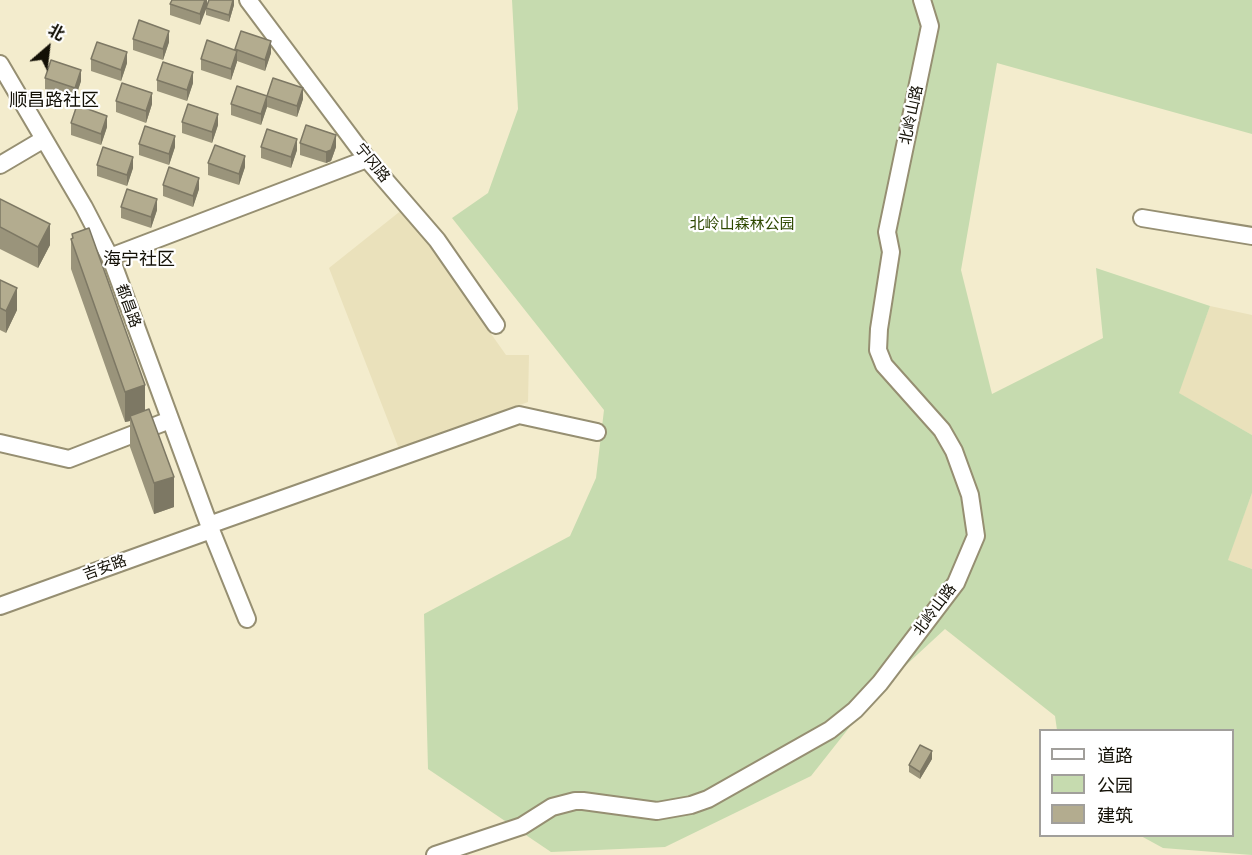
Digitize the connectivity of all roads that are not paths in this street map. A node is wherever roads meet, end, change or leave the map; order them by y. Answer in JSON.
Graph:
{"nodes":[{"id":1,"x":248,"y":0,"type":"edge"},
{"id":2,"x":922,"y":0,"type":"edge"},
{"id":3,"x":0,"y":64,"type":"edge"},
{"id":4,"x":44,"y":139,"type":"junction"},
{"id":5,"x":367,"y":159,"type":"junction"},
{"id":6,"x":0,"y":165,"type":"edge"},
{"id":7,"x":1142,"y":218,"type":"dead end"},
{"id":8,"x":1252,"y":236,"type":"edge"},
{"id":9,"x":110,"y":257,"type":"junction"},
{"id":10,"x":496,"y":325,"type":"dead end"},
{"id":11,"x":170,"y":420,"type":"junction"},
{"id":12,"x":597,"y":432,"type":"dead end"},
{"id":13,"x":0,"y":442,"type":"edge"},
{"id":14,"x":210,"y":527,"type":"junction"},
{"id":15,"x":0,"y":606,"type":"edge"},
{"id":16,"x":247,"y":619,"type":"dead end"},
{"id":17,"x":435,"y":855,"type":"edge"}],
"edges":[{"from":1,"to":5,"type":"street","name":"宁冈路"},
{"from":2,"to":17,"type":"street","name":"北岭山路"},
{"from":3,"to":4,"type":"street","name":"都昌路"},
{"from":4,"to":6,"type":"street"},
{"from":4,"to":9,"type":"street","name":"都昌路"},
{"from":5,"to":9,"type":"street"},
{"from":5,"to":10,"type":"street","name":"宁冈路"},
{"from":7,"to":8,"type":"street"},
{"from":9,"to":11,"type":"street","name":"都昌路"},
{"from":11,"to":13,"type":"street"},
{"from":11,"to":14,"type":"street","name":"都昌路"},
{"from":12,"to":14,"type":"street","name":"吉安路"},
{"from":14,"to":15,"type":"street","name":"吉安路"},
{"from":14,"to":16,"type":"street","name":"都昌路"}]}
